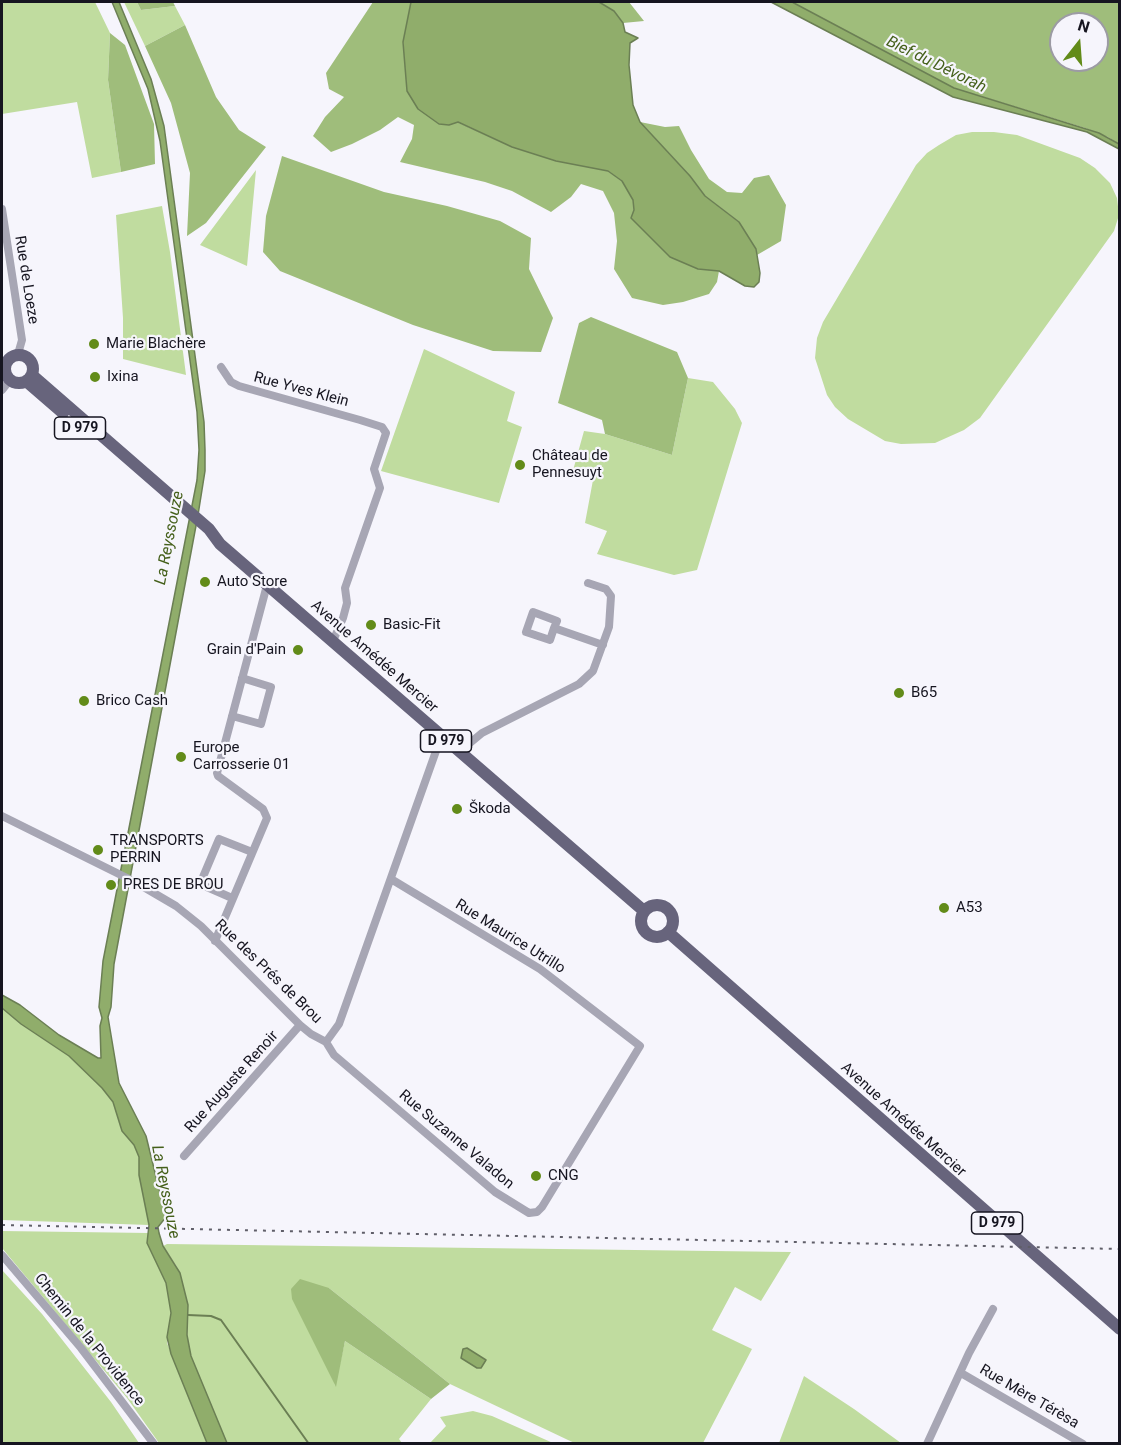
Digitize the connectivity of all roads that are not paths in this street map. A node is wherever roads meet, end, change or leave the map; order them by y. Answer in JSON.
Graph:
{"nodes":[{"id":1,"x":2,"y":209,"type":"edge"},
{"id":2,"x":9,"y":357,"type":"edge"},
{"id":3,"x":221,"y":367,"type":"dead end"},
{"id":4,"x":29,"y":378,"type":"junction"},
{"id":5,"x":10,"y":380,"type":"junction"},
{"id":6,"x":2,"y":390,"type":"edge"},
{"id":7,"x":588,"y":584,"type":"dead end"},
{"id":8,"x":267,"y":585,"type":"junction"},
{"id":9,"x":554,"y":628,"type":"dead end"},
{"id":10,"x":333,"y":641,"type":"junction"},
{"id":11,"x":603,"y":645,"type":"junction"},
{"id":12,"x":242,"y":678,"type":"junction"},
{"id":13,"x":232,"y":716,"type":"junction"},
{"id":14,"x":441,"y":737,"type":"junction"},
{"id":15,"x":459,"y":752,"type":"junction"},
{"id":16,"x":2,"y":816,"type":"edge"},
{"id":17,"x":252,"y":852,"type":"junction"},
{"id":18,"x":391,"y":879,"type":"junction"},
{"id":19,"x":232,"y":898,"type":"junction"},
{"id":20,"x":644,"y":911,"type":"junction"},
{"id":21,"x":668,"y":932,"type":"junction"},
{"id":22,"x":215,"y":941,"type":"junction"},
{"id":23,"x":300,"y":1025,"type":"junction"},
{"id":24,"x":327,"y":1041,"type":"junction"},
{"id":25,"x":640,"y":1046,"type":"joint"},
{"id":26,"x":184,"y":1156,"type":"dead end"},
{"id":27,"x":2,"y":1255,"type":"edge"},
{"id":28,"x":993,"y":1309,"type":"dead end"},
{"id":29,"x":1119,"y":1329,"type":"edge"},
{"id":30,"x":961,"y":1373,"type":"junction"},
{"id":31,"x":154,"y":1443,"type":"edge"},
{"id":32,"x":927,"y":1443,"type":"edge"},
{"id":33,"x":1083,"y":1443,"type":"edge"}],
"edges":[{"from":1,"to":2,"type":"street","name":"Rue de Loeze"},
{"from":2,"to":4,"type":"main road"},
{"from":2,"to":5,"type":"main road"},
{"from":3,"to":10,"type":"street","name":"Rue Yves Klein"},
{"from":4,"to":5,"type":"main road"},
{"from":4,"to":8,"type":"main road","name":"Avenue Amédée Mercier","number":"D 979"},
{"from":5,"to":6,"type":"street"},
{"from":7,"to":11,"type":"street"},
{"from":8,"to":10,"type":"main road","name":"Avenue Amédée Mercier","number":"D 979"},
{"from":8,"to":12,"type":"street"},
{"from":9,"to":11,"type":"street"},
{"from":10,"to":14,"type":"main road","name":"Avenue Amédée Mercier","number":"D 979"},
{"from":11,"to":15,"type":"street"},
{"from":12,"to":13,"type":"street"},
{"from":12,"to":13,"type":"street"},
{"from":13,"to":17,"type":"street"},
{"from":14,"to":15,"type":"main road","name":"Avenue Amédée Mercier","number":"D 979"},
{"from":14,"to":18,"type":"street","name":"Rue des Prés de Brou"},
{"from":15,"to":20,"type":"main road","name":"Avenue Amédée Mercier","number":"D 979"},
{"from":16,"to":22,"type":"street","name":"Rue des Prés de Brou"},
{"from":17,"to":19,"type":"street"},
{"from":17,"to":19,"type":"street"},
{"from":18,"to":24,"type":"street","name":"Rue des Prés de Brou"},
{"from":18,"to":25,"type":"street","name":"Rue Maurice Utrillo"},
{"from":19,"to":22,"type":"street"},
{"from":20,"to":21,"type":"main road"},
{"from":20,"to":21,"type":"main road"},
{"from":21,"to":29,"type":"main road","name":"Avenue Amédée Mercier","number":"D 979"},
{"from":22,"to":23,"type":"street","name":"Rue des Prés de Brou"},
{"from":23,"to":24,"type":"street","name":"Rue des Prés de Brou"},
{"from":23,"to":26,"type":"street","name":"Rue Auguste Renoir"},
{"from":24,"to":25,"type":"street","name":"Rue Suzanne Valadon"},
{"from":27,"to":31,"type":"street","name":"Chemin de la Providence"},
{"from":28,"to":30,"type":"street"},
{"from":30,"to":32,"type":"street"},
{"from":30,"to":33,"type":"street","name":"Rue Mère Térèsa"}]}
